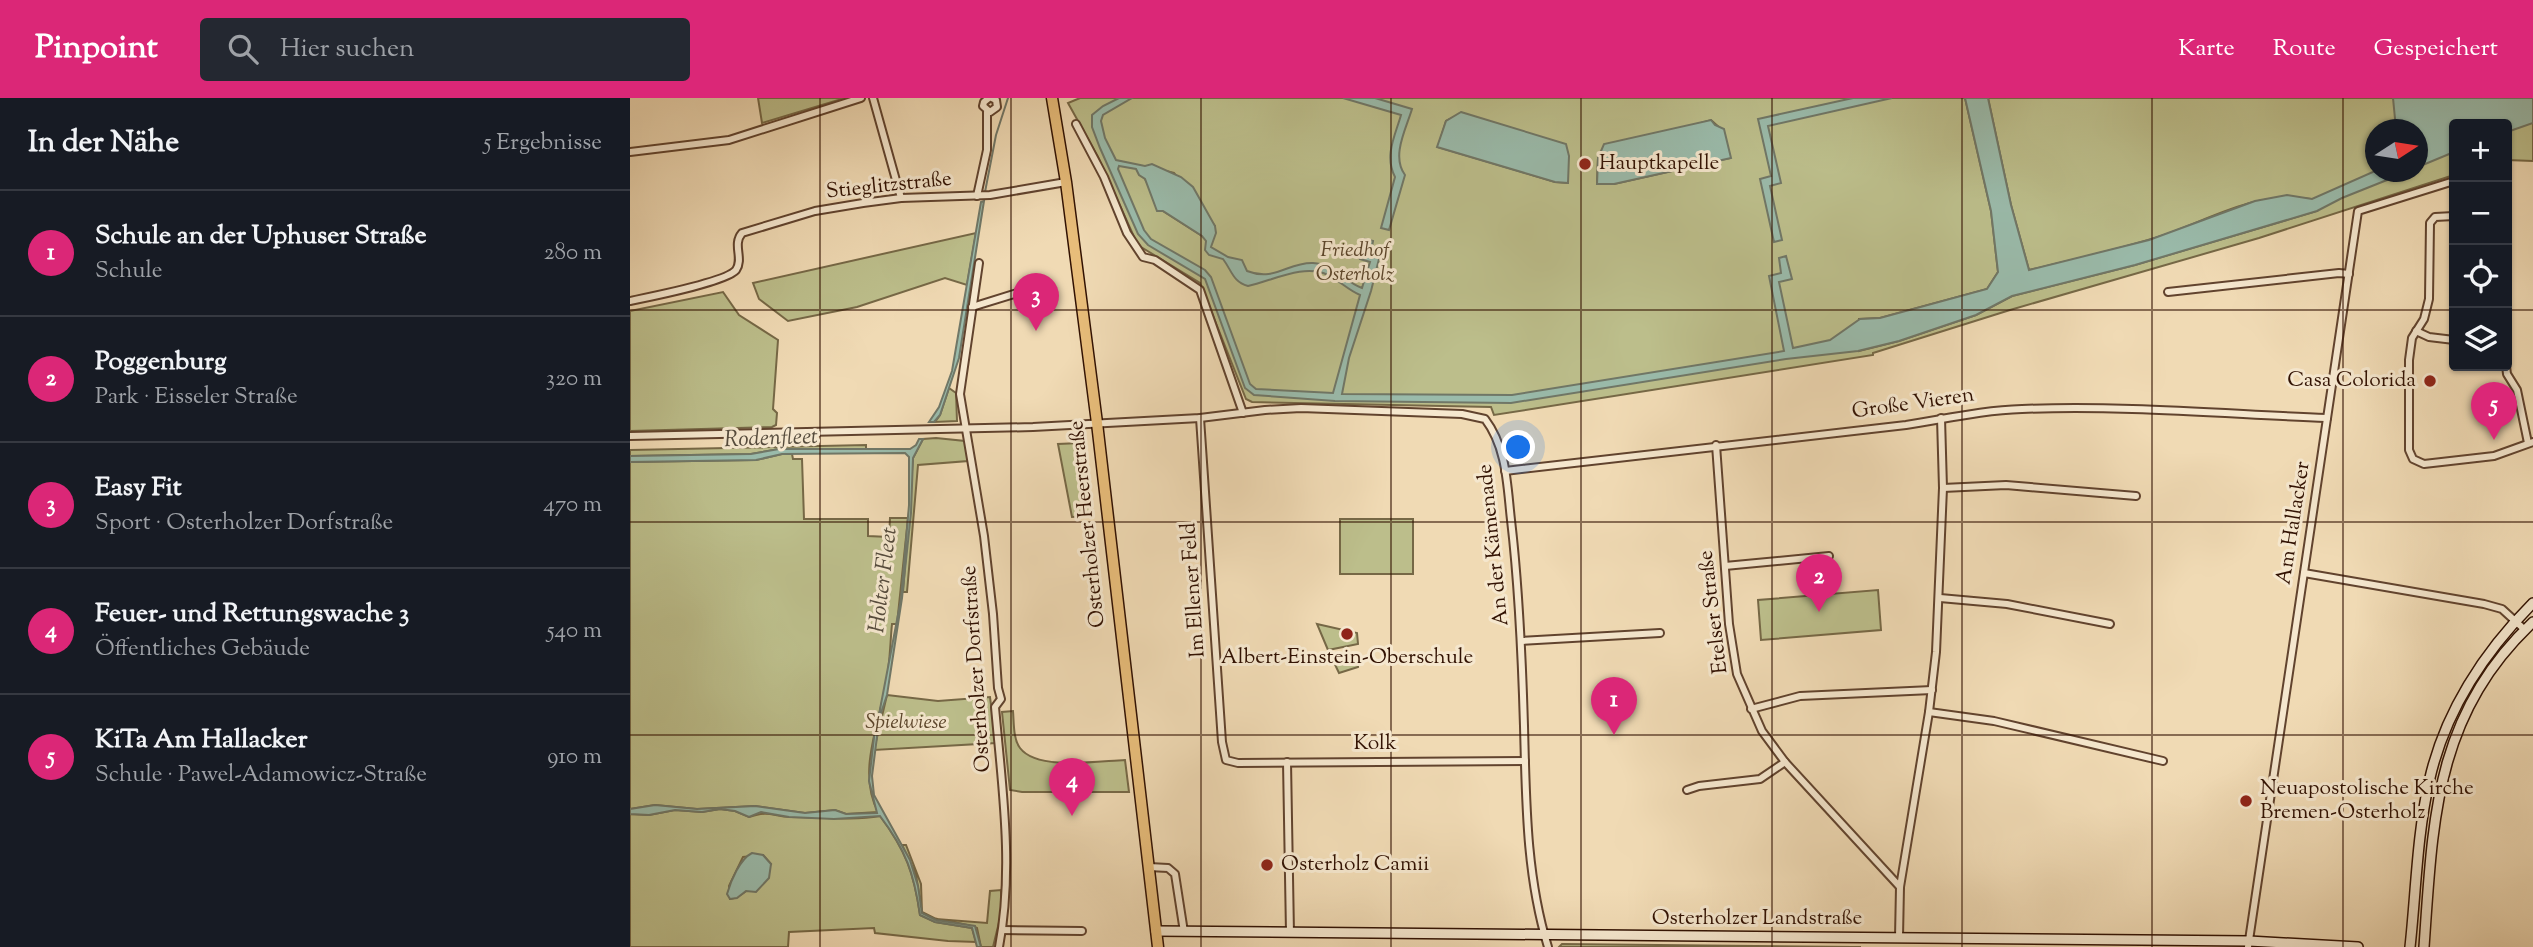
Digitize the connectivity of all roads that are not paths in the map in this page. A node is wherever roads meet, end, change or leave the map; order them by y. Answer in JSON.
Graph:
{"nodes":[{"id":1,"x":862,"y":98,"type":"edge"},
{"id":2,"x":873,"y":98,"type":"edge"},
{"id":3,"x":990,"y":98,"type":"edge"},
{"id":4,"x":1052,"y":98,"type":"edge"},
{"id":5,"x":987,"y":112,"type":"junction"},
{"id":6,"x":1076,"y":124,"type":"dead end"},
{"id":7,"x":630,"y":152,"type":"edge"},
{"id":8,"x":1066,"y":182,"type":"junction"},
{"id":9,"x":2451,"y":182,"type":"edge"},
{"id":10,"x":976,"y":196,"type":"junction"},
{"id":11,"x":901,"y":198,"type":"junction"},
{"id":12,"x":2449,"y":216,"type":"edge"},
{"id":13,"x":979,"y":262,"type":"dead end"},
{"id":14,"x":2348,"y":274,"type":"junction"},
{"id":15,"x":1043,"y":285,"type":"dead end"},
{"id":16,"x":2168,"y":292,"type":"dead end"},
{"id":17,"x":630,"y":301,"type":"edge"},
{"id":18,"x":972,"y":307,"type":"junction"},
{"id":19,"x":2416,"y":331,"type":"junction"},
{"id":20,"x":2449,"y":339,"type":"edge"},
{"id":21,"x":2507,"y":371,"type":"edge"},
{"id":22,"x":1244,"y":413,"type":"junction"},
{"id":23,"x":1200,"y":418,"type":"junction"},
{"id":24,"x":1941,"y":418,"type":"junction"},
{"id":25,"x":2327,"y":418,"type":"junction"},
{"id":26,"x":1097,"y":423,"type":"junction"},
{"id":27,"x":967,"y":429,"type":"junction"},
{"id":28,"x":630,"y":436,"type":"edge"},
{"id":29,"x":2530,"y":442,"type":"edge"},
{"id":30,"x":1716,"y":445,"type":"junction"},
{"id":31,"x":1505,"y":471,"type":"junction"},
{"id":32,"x":1943,"y":488,"type":"junction"},
{"id":33,"x":2136,"y":496,"type":"dead end"},
{"id":34,"x":1829,"y":556,"type":"dead end"},
{"id":35,"x":1726,"y":566,"type":"junction"},
{"id":36,"x":2304,"y":573,"type":"junction"},
{"id":37,"x":1941,"y":598,"type":"junction"},
{"id":38,"x":2533,"y":603,"type":"edge"},
{"id":39,"x":2516,"y":621,"type":"junction"},
{"id":40,"x":2533,"y":622,"type":"edge"},
{"id":41,"x":2110,"y":624,"type":"dead end"},
{"id":42,"x":2525,"y":630,"type":"junction"},
{"id":43,"x":1660,"y":633,"type":"dead end"},
{"id":44,"x":1521,"y":641,"type":"junction"},
{"id":45,"x":1932,"y":690,"type":"junction"},
{"id":46,"x":1751,"y":709,"type":"junction"},
{"id":47,"x":1929,"y":712,"type":"junction"},
{"id":48,"x":1226,"y":760,"type":"joint"},
{"id":49,"x":1525,"y":761,"type":"junction"},
{"id":50,"x":2163,"y":761,"type":"dead end"},
{"id":51,"x":1287,"y":762,"type":"junction"},
{"id":52,"x":1785,"y":762,"type":"junction"},
{"id":53,"x":1687,"y":790,"type":"dead end"},
{"id":54,"x":1149,"y":867,"type":"junction"},
{"id":55,"x":1900,"y":887,"type":"junction"},
{"id":56,"x":1002,"y":930,"type":"junction"},
{"id":57,"x":1156,"y":931,"type":"junction"},
{"id":58,"x":1082,"y":932,"type":"dead end"},
{"id":59,"x":1184,"y":932,"type":"junction"},
{"id":60,"x":1290,"y":933,"type":"junction"},
{"id":61,"x":1544,"y":935,"type":"junction"},
{"id":62,"x":1899,"y":937,"type":"junction"},
{"id":63,"x":2248,"y":944,"type":"edge"},
{"id":64,"x":999,"y":947,"type":"edge"},
{"id":65,"x":1157,"y":947,"type":"edge"},
{"id":66,"x":1548,"y":947,"type":"edge"},
{"id":67,"x":2358,"y":947,"type":"edge"},
{"id":68,"x":2410,"y":947,"type":"edge"},
{"id":69,"x":2424,"y":947,"type":"edge"}],
"edges":[{"from":1,"to":7,"type":"street"},
{"from":2,"to":11,"type":"street"},
{"from":3,"to":5,"type":"street"},
{"from":3,"to":5,"type":"street"},
{"from":4,"to":8,"type":"main road","name":"Osterholzer Heerstraße"},
{"from":5,"to":10,"type":"street"},
{"from":6,"to":22,"type":"street"},
{"from":8,"to":10,"type":"street","name":"Stieglitzstraße"},
{"from":8,"to":26,"type":"main road","name":"Osterholzer Heerstraße"},
{"from":9,"to":14,"type":"street","name":"Am Hallacker"},
{"from":10,"to":11,"type":"street","name":"Stieglitzstraße"},
{"from":11,"to":17,"type":"street","name":"Stieglitzstraße"},
{"from":12,"to":19,"type":"street"},
{"from":13,"to":18,"type":"street","name":"Osterholzer Dorfstraße"},
{"from":14,"to":16,"type":"street"},
{"from":14,"to":25,"type":"street","name":"Am Hallacker"},
{"from":15,"to":18,"type":"street"},
{"from":18,"to":27,"type":"street","name":"Osterholzer Dorfstraße"},
{"from":19,"to":20,"type":"street"},
{"from":19,"to":29,"type":"street"},
{"from":21,"to":29,"type":"street"},
{"from":22,"to":23,"type":"street","name":"An der Kämenade"},
{"from":22,"to":31,"type":"street","name":"An der Kämenade"},
{"from":23,"to":26,"type":"street","name":"An der Kämenade"},
{"from":23,"to":48,"type":"street","name":"Im Ellener Feld"},
{"from":24,"to":25,"type":"street","name":"Große Vieren"},
{"from":24,"to":30,"type":"street","name":"Große Vieren"},
{"from":24,"to":32,"type":"street"},
{"from":25,"to":36,"type":"street","name":"Am Hallacker"},
{"from":26,"to":27,"type":"street","name":"An der Kämenade"},
{"from":26,"to":54,"type":"main road","name":"Osterholzer Heerstraße"},
{"from":27,"to":28,"type":"street","name":"An der Kämenade"},
{"from":27,"to":56,"type":"street","name":"Osterholzer Dorfstraße"},
{"from":30,"to":31,"type":"street","name":"Große Vieren"},
{"from":30,"to":35,"type":"street","name":"Etelser Straße"},
{"from":31,"to":44,"type":"street","name":"An der Kämenade"},
{"from":32,"to":33,"type":"street"},
{"from":32,"to":37,"type":"street"},
{"from":34,"to":35,"type":"street"},
{"from":35,"to":46,"type":"street","name":"Etelser Straße"},
{"from":36,"to":39,"type":"street"},
{"from":36,"to":63,"type":"street","name":"Am Hallacker"},
{"from":37,"to":41,"type":"street"},
{"from":37,"to":45,"type":"street"},
{"from":38,"to":39,"type":"main road"},
{"from":39,"to":42,"type":"street"},
{"from":39,"to":68,"type":"main road"},
{"from":40,"to":42,"type":"main road"},
{"from":42,"to":69,"type":"main road"},
{"from":43,"to":44,"type":"street"},
{"from":44,"to":49,"type":"street","name":"An der Kämenade"},
{"from":45,"to":46,"type":"street"},
{"from":45,"to":47,"type":"street"},
{"from":46,"to":52,"type":"street","name":"Etelser Straße"},
{"from":47,"to":50,"type":"street"},
{"from":47,"to":55,"type":"street"},
{"from":48,"to":51,"type":"street","name":"Kolk"},
{"from":49,"to":51,"type":"street","name":"Kolk"},
{"from":49,"to":61,"type":"street","name":"An der Kämenade"},
{"from":51,"to":60,"type":"street"},
{"from":52,"to":53,"type":"street"},
{"from":52,"to":55,"type":"street","name":"Etelser Straße"},
{"from":54,"to":57,"type":"main road","name":"Osterholzer Heerstraße"},
{"from":54,"to":59,"type":"street"},
{"from":55,"to":62,"type":"street"},
{"from":56,"to":58,"type":"street"},
{"from":56,"to":64,"type":"street","name":"Osterholzer Dorfstraße"},
{"from":57,"to":59,"type":"main road","name":"Osterholzer Landstraße"},
{"from":57,"to":65,"type":"main road","name":"Osterholzer Heerstraße"},
{"from":59,"to":60,"type":"main road","name":"Osterholzer Landstraße"},
{"from":60,"to":61,"type":"main road","name":"Osterholzer Landstraße"},
{"from":61,"to":62,"type":"main road","name":"Osterholzer Landstraße"},
{"from":61,"to":66,"type":"street","name":"An der Kämenade"},
{"from":62,"to":63,"type":"main road","name":"Osterholzer Landstraße"},
{"from":63,"to":67,"type":"main road","name":"Osterholzer Landstraße"}]}
